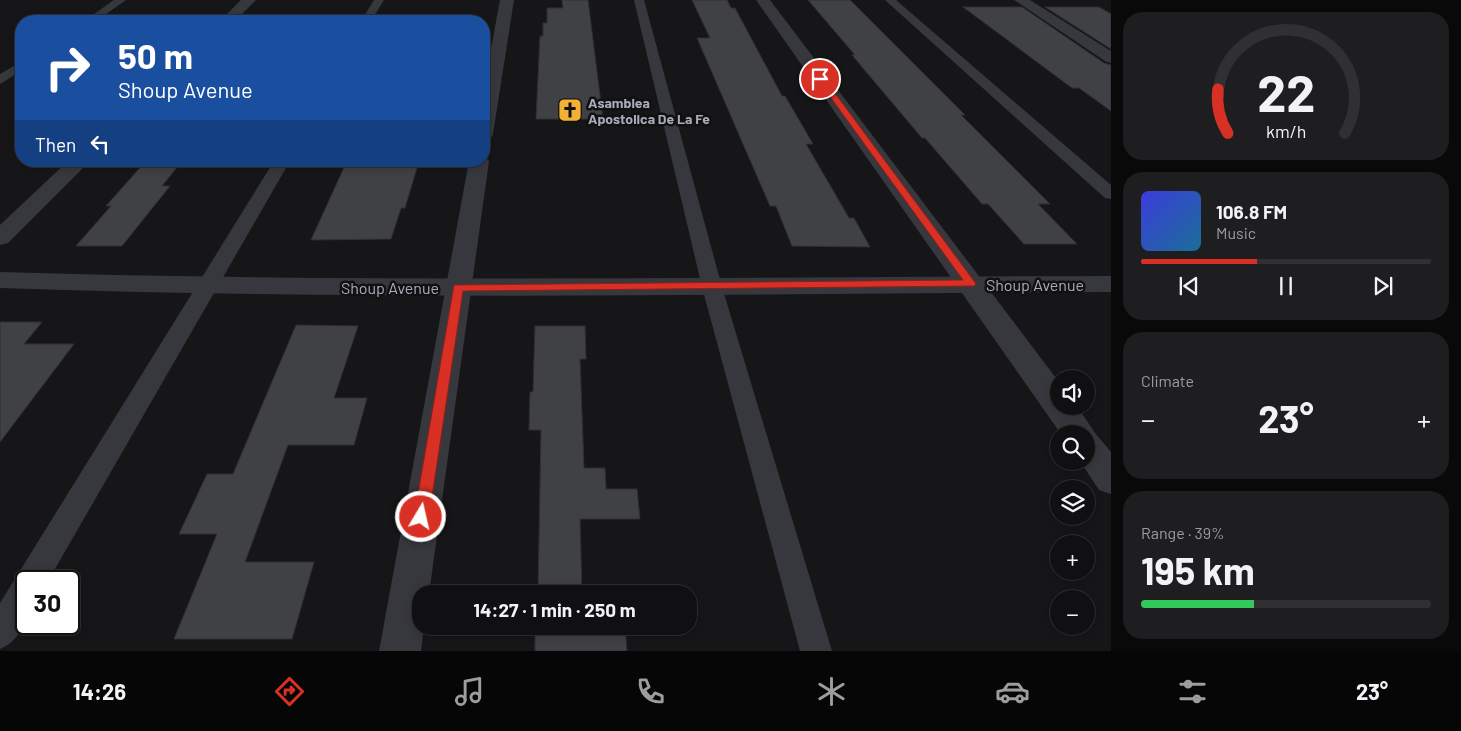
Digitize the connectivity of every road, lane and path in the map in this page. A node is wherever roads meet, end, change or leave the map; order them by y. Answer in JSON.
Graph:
{"nodes":[{"id":1,"x":121,"y":0,"type":"edge"},
{"id":2,"x":249,"y":0,"type":"edge"},
{"id":3,"x":379,"y":0,"type":"edge"},
{"id":4,"x":506,"y":0,"type":"edge"},
{"id":5,"x":639,"y":0,"type":"edge"},
{"id":6,"x":763,"y":0,"type":"edge"},
{"id":7,"x":890,"y":0,"type":"edge"},
{"id":8,"x":1020,"y":0,"type":"edge"},
{"id":9,"x":98,"y":15,"type":"edge"},
{"id":10,"x":233,"y":15,"type":"edge"},
{"id":11,"x":370,"y":15,"type":"edge"},
{"id":12,"x":1111,"y":58,"type":"edge"},
{"id":13,"x":15,"y":70,"type":"edge"},
{"id":14,"x":0,"y":80,"type":"edge"},
{"id":15,"x":490,"y":97,"type":"edge"},
{"id":16,"x":74,"y":167,"type":"edge"},
{"id":17,"x":278,"y":167,"type":"edge"},
{"id":18,"x":478,"y":167,"type":"edge"},
{"id":19,"x":1111,"y":194,"type":"edge"},
{"id":20,"x":0,"y":238,"type":"edge"},
{"id":21,"x":0,"y":280,"type":"edge"},
{"id":22,"x":971,"y":284,"type":"junction"},
{"id":23,"x":1111,"y":284,"type":"edge"},
{"id":24,"x":208,"y":285,"type":"junction"},
{"id":25,"x":712,"y":287,"type":"junction"},
{"id":26,"x":458,"y":288,"type":"junction"},
{"id":27,"x":1050,"y":394,"type":"edge"},
{"id":28,"x":1095,"y":457,"type":"edge"},
{"id":29,"x":1111,"y":479,"type":"edge"},
{"id":30,"x":38,"y":570,"type":"edge"},
{"id":31,"x":15,"y":608,"type":"edge"},
{"id":32,"x":0,"y":633,"type":"edge"},
{"id":33,"x":400,"y":651,"type":"edge"},
{"id":34,"x":816,"y":651,"type":"edge"}],
"edges":[{"from":1,"to":9,"type":"lane"},
{"from":2,"to":10,"type":"street"},
{"from":3,"to":11,"type":"lane"},
{"from":4,"to":15,"type":"street"},
{"from":5,"to":25,"type":"lane"},
{"from":6,"to":22,"type":"street"},
{"from":7,"to":19,"type":"lane"},
{"from":8,"to":12,"type":"street"},
{"from":13,"to":14,"type":"lane"},
{"from":16,"to":20,"type":"street"},
{"from":17,"to":24,"type":"lane"},
{"from":18,"to":26,"type":"street"},
{"from":21,"to":24,"type":"street","name":"Shoup Avenue"},
{"from":22,"to":23,"type":"street","name":"Shoup Avenue"},
{"from":22,"to":25,"type":"street","name":"Shoup Avenue"},
{"from":22,"to":27,"type":"street"},
{"from":24,"to":26,"type":"street","name":"Shoup Avenue"},
{"from":24,"to":30,"type":"lane"},
{"from":25,"to":26,"type":"street","name":"Shoup Avenue"},
{"from":25,"to":34,"type":"lane"},
{"from":26,"to":33,"type":"street"},
{"from":28,"to":29,"type":"street"},
{"from":31,"to":32,"type":"lane"}]}
